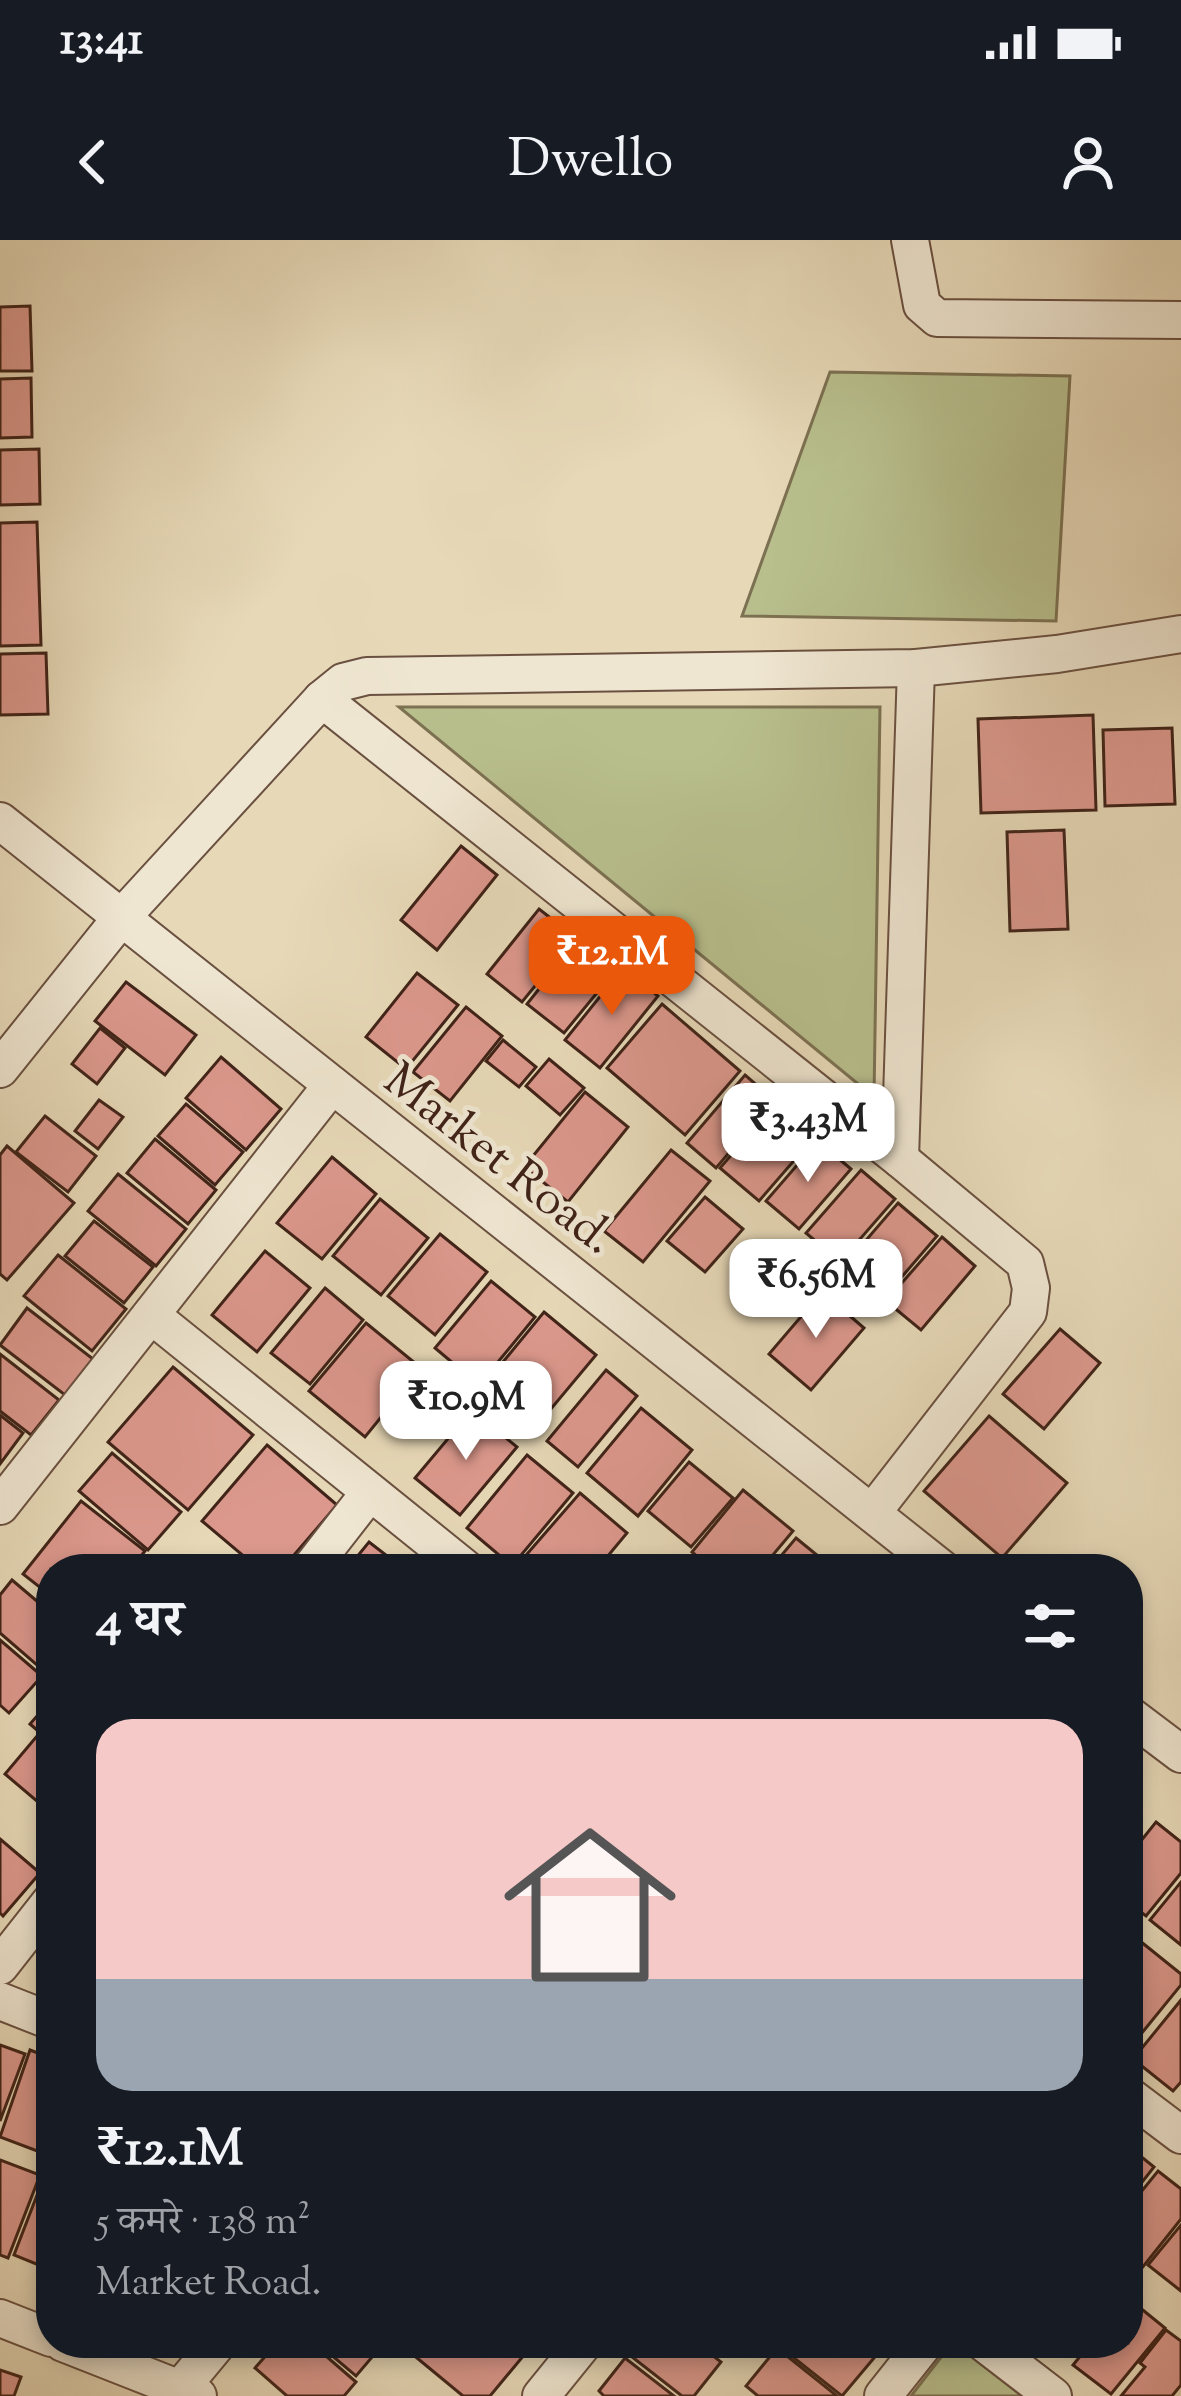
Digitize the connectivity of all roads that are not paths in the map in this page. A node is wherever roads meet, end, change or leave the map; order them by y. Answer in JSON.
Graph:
{"nodes":[{"id":1,"x":910,"y":240,"type":"edge"},
{"id":2,"x":1181,"y":320,"type":"edge"},
{"id":3,"x":1181,"y":634,"type":"edge"},
{"id":4,"x":916,"y":668,"type":"junction"},
{"id":5,"x":322,"y":699,"type":"junction"},
{"id":6,"x":0,"y":821,"type":"edge"},
{"id":7,"x":121,"y":918,"type":"junction"},
{"id":8,"x":0,"y":1070,"type":"edge"},
{"id":9,"x":332,"y":1085,"type":"junction"},
{"id":10,"x":900,"y":1159,"type":"junction"},
{"id":11,"x":151,"y":1315,"type":"junction"},
{"id":12,"x":370,"y":1492,"type":"junction"},
{"id":13,"x":0,"y":1506,"type":"edge"},
{"id":14,"x":872,"y":1513,"type":"junction"},
{"id":15,"x":322,"y":1554,"type":"edge"},
{"id":16,"x":447,"y":1554,"type":"edge"},
{"id":17,"x":923,"y":1554,"type":"edge"},
{"id":18,"x":1143,"y":1725,"type":"edge"},
{"id":19,"x":1181,"y":1754,"type":"edge"},
{"id":20,"x":36,"y":1920,"type":"edge"},
{"id":21,"x":0,"y":1966,"type":"edge"},
{"id":22,"x":0,"y":2001,"type":"edge"},
{"id":23,"x":36,"y":2015,"type":"edge"},
{"id":24,"x":1143,"y":2106,"type":"edge"},
{"id":25,"x":1181,"y":2135,"type":"edge"},
{"id":26,"x":0,"y":2318,"type":"edge"},
{"id":27,"x":36,"y":2332,"type":"edge"},
{"id":28,"x":101,"y":2358,"type":"edge"},
{"id":29,"x":209,"y":2358,"type":"edge"},
{"id":30,"x":572,"y":2358,"type":"edge"},
{"id":31,"x":913,"y":2358,"type":"edge"},
{"id":32,"x":1004,"y":2358,"type":"edge"},
{"id":33,"x":189,"y":2393,"type":"edge"},
{"id":34,"x":542,"y":2396,"type":"edge"},
{"id":35,"x":883,"y":2396,"type":"edge"},
{"id":36,"x":1053,"y":2396,"type":"edge"}],
"edges":[{"from":1,"to":2,"type":"street"},
{"from":3,"to":4,"type":"street"},
{"from":4,"to":5,"type":"street"},
{"from":4,"to":10,"type":"street"},
{"from":5,"to":7,"type":"street"},
{"from":5,"to":10,"type":"street"},
{"from":6,"to":7,"type":"street","name":"Market Road."},
{"from":7,"to":8,"type":"street"},
{"from":7,"to":9,"type":"street","name":"Market Road."},
{"from":9,"to":11,"type":"street"},
{"from":9,"to":14,"type":"street","name":"Market Road."},
{"from":10,"to":14,"type":"street"},
{"from":11,"to":12,"type":"street"},
{"from":11,"to":13,"type":"street"},
{"from":12,"to":15,"type":"street"},
{"from":12,"to":16,"type":"street"},
{"from":14,"to":17,"type":"street","name":"Market Road."},
{"from":18,"to":19,"type":"street"},
{"from":20,"to":21,"type":"street"},
{"from":22,"to":23,"type":"street"},
{"from":24,"to":25,"type":"street"},
{"from":26,"to":27,"type":"street"},
{"from":28,"to":33,"type":"street"},
{"from":29,"to":33,"type":"street"},
{"from":30,"to":34,"type":"street"},
{"from":31,"to":35,"type":"street"},
{"from":32,"to":36,"type":"street"}]}
